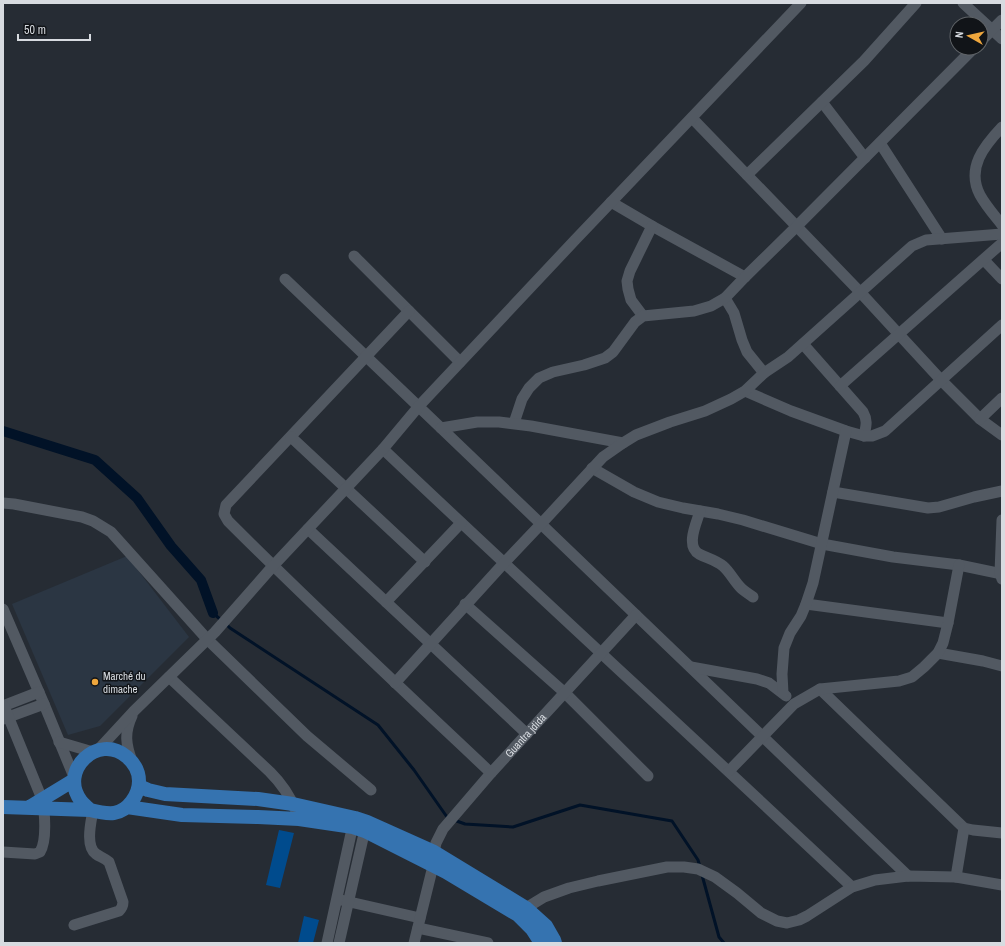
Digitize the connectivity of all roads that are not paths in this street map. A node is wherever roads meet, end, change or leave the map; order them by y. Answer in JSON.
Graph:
{"nodes":[{"id":1,"x":916,"y":3,"type":"edge"},
{"id":2,"x":963,"y":3,"type":"edge"},
{"id":3,"x":798,"y":4,"type":"edge"},
{"id":4,"x":1002,"y":20,"type":"edge"},
{"id":5,"x":992,"y":30,"type":"junction"},
{"id":6,"x":989,"y":33,"type":"edge"},
{"id":7,"x":1002,"y":39,"type":"edge"},
{"id":8,"x":966,"y":56,"type":"edge"},
{"id":9,"x":822,"y":102,"type":"junction"},
{"id":10,"x":692,"y":118,"type":"junction"},
{"id":11,"x":1002,"y":127,"type":"edge"},
{"id":12,"x":880,"y":143,"type":"junction"},
{"id":13,"x":864,"y":158,"type":"junction"},
{"id":14,"x":747,"y":175,"type":"junction"},
{"id":15,"x":612,"y":202,"type":"junction"},
{"id":16,"x":1002,"y":225,"type":"edge"},
{"id":17,"x":652,"y":226,"type":"junction"},
{"id":18,"x":796,"y":227,"type":"junction"},
{"id":19,"x":1002,"y":234,"type":"edge"},
{"id":20,"x":942,"y":239,"type":"junction"},
{"id":21,"x":1002,"y":243,"type":"edge"},
{"id":22,"x":354,"y":256,"type":"dead end"},
{"id":23,"x":984,"y":260,"type":"junction"},
{"id":24,"x":745,"y":277,"type":"junction"},
{"id":25,"x":1002,"y":279,"type":"edge"},
{"id":26,"x":285,"y":280,"type":"dead end"},
{"id":27,"x":860,"y":292,"type":"junction"},
{"id":28,"x":725,"y":298,"type":"junction"},
{"id":29,"x":409,"y":312,"type":"junction"},
{"id":30,"x":643,"y":316,"type":"junction"},
{"id":31,"x":1002,"y":325,"type":"edge"},
{"id":32,"x":899,"y":335,"type":"junction"},
{"id":33,"x":803,"y":344,"type":"junction"},
{"id":34,"x":366,"y":356,"type":"junction"},
{"id":35,"x":460,"y":362,"type":"junction"},
{"id":36,"x":764,"y":373,"type":"junction"},
{"id":37,"x":942,"y":380,"type":"junction"},
{"id":38,"x":840,"y":386,"type":"junction"},
{"id":39,"x":745,"y":391,"type":"junction"},
{"id":40,"x":1002,"y":398,"type":"edge"},
{"id":41,"x":419,"y":406,"type":"junction"},
{"id":42,"x":980,"y":419,"type":"junction"},
{"id":43,"x":514,"y":423,"type":"junction"},
{"id":44,"x":441,"y":428,"type":"junction"},
{"id":45,"x":846,"y":431,"type":"junction"},
{"id":46,"x":1002,"y":435,"type":"edge"},
{"id":47,"x":864,"y":436,"type":"junction"},
{"id":48,"x":290,"y":437,"type":"junction"},
{"id":49,"x":623,"y":443,"type":"junction"},
{"id":50,"x":383,"y":449,"type":"junction"},
{"id":51,"x":592,"y":468,"type":"junction"},
{"id":52,"x":346,"y":488,"type":"junction"},
{"id":53,"x":1002,"y":491,"type":"edge"},
{"id":54,"x":833,"y":492,"type":"junction"},
{"id":55,"x":3,"y":503,"type":"edge"},
{"id":56,"x":700,"y":511,"type":"junction"},
{"id":57,"x":1002,"y":520,"type":"edge"},
{"id":58,"x":461,"y":523,"type":"junction"},
{"id":59,"x":541,"y":524,"type":"junction"},
{"id":60,"x":308,"y":529,"type":"junction"},
{"id":61,"x":822,"y":544,"type":"junction"},
{"id":62,"x":425,"y":562,"type":"junction"},
{"id":63,"x":504,"y":563,"type":"junction"},
{"id":64,"x":958,"y":565,"type":"junction"},
{"id":65,"x":273,"y":566,"type":"junction"},
{"id":66,"x":1001,"y":575,"type":"edge"},
{"id":67,"x":753,"y":597,"type":"dead end"},
{"id":68,"x":386,"y":602,"type":"junction"},
{"id":69,"x":465,"y":604,"type":"junction"},
{"id":70,"x":806,"y":604,"type":"junction"},
{"id":71,"x":3,"y":608,"type":"edge"},
{"id":72,"x":636,"y":615,"type":"junction"},
{"id":73,"x":948,"y":623,"type":"junction"},
{"id":74,"x":211,"y":636,"type":"junction"},
{"id":75,"x":431,"y":644,"type":"junction"},
{"id":76,"x":938,"y":653,"type":"junction"},
{"id":77,"x":601,"y":654,"type":"junction"},
{"id":78,"x":1002,"y":666,"type":"edge"},
{"id":79,"x":691,"y":667,"type":"junction"},
{"id":80,"x":169,"y":677,"type":"junction"},
{"id":81,"x":394,"y":683,"type":"junction"},
{"id":82,"x":820,"y":689,"type":"junction"},
{"id":83,"x":39,"y":692,"type":"junction"},
{"id":84,"x":565,"y":693,"type":"junction"},
{"id":85,"x":783,"y":693,"type":"junction"},
{"id":86,"x":17,"y":701,"type":"junction"},
{"id":87,"x":44,"y":704,"type":"junction"},
{"id":88,"x":794,"y":704,"type":"junction"},
{"id":89,"x":4,"y":706,"type":"edge"},
{"id":90,"x":134,"y":711,"type":"junction"},
{"id":91,"x":22,"y":712,"type":"junction"},
{"id":92,"x":6,"y":718,"type":"edge"},
{"id":93,"x":527,"y":734,"type":"junction"},
{"id":94,"x":763,"y":737,"type":"junction"},
{"id":95,"x":59,"y":742,"type":"junction"},
{"id":96,"x":96,"y":751,"type":"junction"},
{"id":97,"x":132,"y":761,"type":"junction"},
{"id":98,"x":729,"y":771,"type":"junction"},
{"id":99,"x":491,"y":773,"type":"junction"},
{"id":100,"x":648,"y":776,"type":"dead end"},
{"id":101,"x":74,"y":779,"type":"junction"},
{"id":102,"x":139,"y":786,"type":"junction"},
{"id":103,"x":371,"y":790,"type":"dead end"},
{"id":104,"x":43,"y":804,"type":"junction"},
{"id":105,"x":293,"y":804,"type":"junction"},
{"id":106,"x":3,"y":807,"type":"edge"},
{"id":107,"x":127,"y":807,"type":"junction"},
{"id":108,"x":92,"y":810,"type":"junction"},
{"id":109,"x":299,"y":820,"type":"junction"},
{"id":110,"x":360,"y":824,"type":"junction"},
{"id":111,"x":964,"y":828,"type":"junction"},
{"id":112,"x":1002,"y":833,"type":"edge"},
{"id":113,"x":3,"y":852,"type":"edge"},
{"id":114,"x":434,"y":859,"type":"junction"},
{"id":115,"x":908,"y":876,"type":"junction"},
{"id":116,"x":956,"y":877,"type":"junction"},
{"id":117,"x":1002,"y":885,"type":"edge"},
{"id":118,"x":852,"y":887,"type":"junction"},
{"id":119,"x":343,"y":900,"type":"junction"},
{"id":120,"x":522,"y":912,"type":"junction"},
{"id":121,"x":419,"y":923,"type":"junction"},
{"id":122,"x":74,"y":924,"type":"dead end"},
{"id":123,"x":328,"y":943,"type":"edge"},
{"id":124,"x":339,"y":943,"type":"edge"},
{"id":125,"x":414,"y":943,"type":"edge"},
{"id":126,"x":488,"y":943,"type":"edge"},
{"id":127,"x":541,"y":943,"type":"edge"},
{"id":128,"x":554,"y":943,"type":"edge"}],
"edges":[{"from":1,"to":9,"type":"street"},
{"from":2,"to":5,"type":"street"},
{"from":3,"to":10,"type":"street"},
{"from":4,"to":5,"type":"street"},
{"from":5,"to":6,"type":"street"},
{"from":5,"to":7,"type":"street"},
{"from":8,"to":12,"type":"street"},
{"from":9,"to":13,"type":"street"},
{"from":9,"to":14,"type":"street"},
{"from":10,"to":14,"type":"street"},
{"from":10,"to":15,"type":"street"},
{"from":11,"to":16,"type":"street"},
{"from":12,"to":13,"type":"street"},
{"from":12,"to":20,"type":"street"},
{"from":13,"to":18,"type":"street"},
{"from":14,"to":18,"type":"street"},
{"from":15,"to":17,"type":"street"},
{"from":15,"to":35,"type":"street"},
{"from":17,"to":24,"type":"street"},
{"from":17,"to":30,"type":"street"},
{"from":18,"to":24,"type":"street"},
{"from":18,"to":27,"type":"street"},
{"from":19,"to":20,"type":"street"},
{"from":20,"to":27,"type":"street"},
{"from":21,"to":23,"type":"street"},
{"from":22,"to":29,"type":"street"},
{"from":23,"to":25,"type":"street"},
{"from":23,"to":32,"type":"street"},
{"from":24,"to":28,"type":"street"},
{"from":26,"to":34,"type":"street"},
{"from":27,"to":32,"type":"street"},
{"from":27,"to":33,"type":"street"},
{"from":28,"to":30,"type":"street"},
{"from":28,"to":36,"type":"street"},
{"from":29,"to":34,"type":"street"},
{"from":29,"to":35,"type":"street"},
{"from":30,"to":43,"type":"street"},
{"from":31,"to":37,"type":"street"},
{"from":32,"to":37,"type":"street"},
{"from":32,"to":38,"type":"street"},
{"from":33,"to":36,"type":"street"},
{"from":33,"to":38,"type":"street"},
{"from":34,"to":41,"type":"street"},
{"from":34,"to":48,"type":"street"},
{"from":35,"to":41,"type":"street"},
{"from":36,"to":39,"type":"street"},
{"from":37,"to":42,"type":"street"},
{"from":37,"to":47,"type":"street"},
{"from":38,"to":47,"type":"street"},
{"from":39,"to":45,"type":"street"},
{"from":39,"to":49,"type":"street"},
{"from":40,"to":42,"type":"street"},
{"from":41,"to":44,"type":"street"},
{"from":41,"to":50,"type":"street"},
{"from":42,"to":46,"type":"street"},
{"from":43,"to":44,"type":"street"},
{"from":43,"to":49,"type":"street"},
{"from":44,"to":59,"type":"street"},
{"from":45,"to":47,"type":"street"},
{"from":45,"to":54,"type":"street"},
{"from":48,"to":52,"type":"street"},
{"from":48,"to":65,"type":"street"},
{"from":49,"to":51,"type":"street"},
{"from":50,"to":52,"type":"street"},
{"from":50,"to":58,"type":"street"},
{"from":51,"to":56,"type":"street"},
{"from":51,"to":59,"type":"street"},
{"from":52,"to":60,"type":"street"},
{"from":52,"to":62,"type":"street"},
{"from":53,"to":54,"type":"street"},
{"from":54,"to":61,"type":"street"},
{"from":55,"to":74,"type":"street"},
{"from":56,"to":61,"type":"street"},
{"from":56,"to":67,"type":"street"},
{"from":57,"to":66,"type":"street"},
{"from":58,"to":62,"type":"street"},
{"from":58,"to":63,"type":"street"},
{"from":59,"to":63,"type":"street"},
{"from":59,"to":72,"type":"street"},
{"from":60,"to":65,"type":"street"},
{"from":60,"to":68,"type":"street"},
{"from":61,"to":64,"type":"street"},
{"from":61,"to":70,"type":"street"},
{"from":62,"to":68,"type":"street"},
{"from":63,"to":69,"type":"street"},
{"from":63,"to":77,"type":"street"},
{"from":64,"to":66,"type":"street"},
{"from":64,"to":73,"type":"street"},
{"from":65,"to":74,"type":"street"},
{"from":65,"to":81,"type":"street"},
{"from":68,"to":75,"type":"street"},
{"from":69,"to":75,"type":"street"},
{"from":69,"to":84,"type":"street"},
{"from":70,"to":73,"type":"street"},
{"from":70,"to":85,"type":"street"},
{"from":71,"to":83,"type":"street"},
{"from":72,"to":77,"type":"street","name":"Guantra jdida"},
{"from":72,"to":79,"type":"street"},
{"from":73,"to":76,"type":"street"},
{"from":74,"to":80,"type":"street"},
{"from":74,"to":103,"type":"street"},
{"from":75,"to":81,"type":"street"},
{"from":75,"to":93,"type":"street"},
{"from":76,"to":78,"type":"street"},
{"from":76,"to":82,"type":"street"},
{"from":77,"to":84,"type":"street","name":"Guantra jdida"},
{"from":77,"to":98,"type":"street"},
{"from":79,"to":85,"type":"street"},
{"from":79,"to":94,"type":"street"},
{"from":80,"to":90,"type":"street"},
{"from":80,"to":105,"type":"street"},
{"from":81,"to":99,"type":"street"},
{"from":82,"to":88,"type":"street"},
{"from":82,"to":111,"type":"street"},
{"from":83,"to":86,"type":"street"},
{"from":83,"to":87,"type":"street"},
{"from":84,"to":93,"type":"street","name":"Guantra jdida"},
{"from":84,"to":100,"type":"street"},
{"from":85,"to":88,"type":"street"},
{"from":86,"to":89,"type":"street"},
{"from":86,"to":91,"type":"street"},
{"from":87,"to":91,"type":"street"},
{"from":87,"to":95,"type":"street"},
{"from":88,"to":94,"type":"street"},
{"from":89,"to":92,"type":"street"},
{"from":90,"to":96,"type":"street"},
{"from":90,"to":97,"type":"street"},
{"from":91,"to":92,"type":"street"},
{"from":92,"to":104,"type":"street"},
{"from":93,"to":99,"type":"street","name":"Guantra jdida"},
{"from":94,"to":98,"type":"street"},
{"from":94,"to":115,"type":"street"},
{"from":95,"to":96,"type":"street"},
{"from":95,"to":101,"type":"street"},
{"from":96,"to":97,"type":"main road"},
{"from":96,"to":101,"type":"main road"},
{"from":97,"to":102,"type":"main road"},
{"from":98,"to":118,"type":"street"},
{"from":99,"to":114,"type":"street","name":"Guantra jdida"},
{"from":101,"to":104,"type":"main road"},
{"from":101,"to":108,"type":"main road"},
{"from":102,"to":105,"type":"main road"},
{"from":102,"to":107,"type":"main road"},
{"from":104,"to":106,"type":"main road"},
{"from":104,"to":108,"type":"main road"},
{"from":104,"to":113,"type":"street"},
{"from":105,"to":109,"type":"street"},
{"from":105,"to":110,"type":"main road"},
{"from":107,"to":108,"type":"main road"},
{"from":107,"to":109,"type":"main road"},
{"from":108,"to":122,"type":"street"},
{"from":109,"to":110,"type":"main road"},
{"from":110,"to":114,"type":"main road"},
{"from":110,"to":119,"type":"street"},
{"from":111,"to":112,"type":"street"},
{"from":111,"to":116,"type":"street"},
{"from":114,"to":120,"type":"main road"},
{"from":114,"to":121,"type":"street","name":"Guantra jdida"},
{"from":115,"to":116,"type":"street"},
{"from":115,"to":118,"type":"street"},
{"from":116,"to":117,"type":"street"},
{"from":118,"to":120,"type":"street"},
{"from":119,"to":121,"type":"street"},
{"from":119,"to":123,"type":"street"},
{"from":119,"to":124,"type":"street"},
{"from":120,"to":127,"type":"main road"},
{"from":120,"to":128,"type":"main road"},
{"from":121,"to":125,"type":"street","name":"Guantra jdida"},
{"from":121,"to":126,"type":"street"}]}
